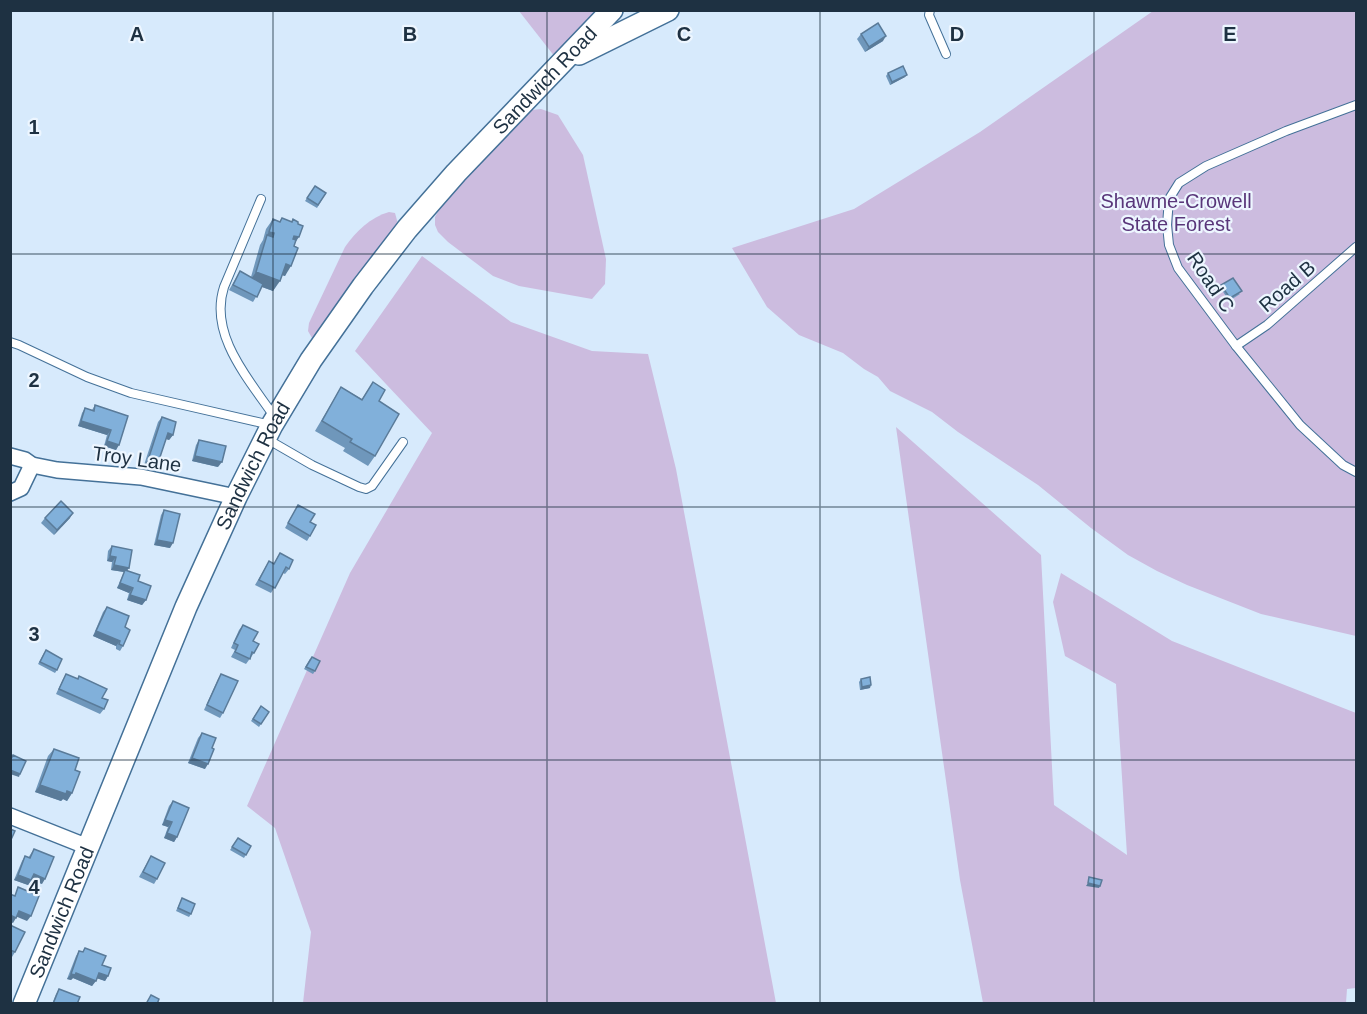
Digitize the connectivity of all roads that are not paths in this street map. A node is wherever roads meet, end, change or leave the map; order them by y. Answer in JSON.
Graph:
{"nodes":[{"id":1,"x":612,"y":10,"type":"edge"},
{"id":2,"x":668,"y":10,"type":"edge"},
{"id":3,"x":930,"y":10,"type":"edge"},
{"id":4,"x":946,"y":54,"type":"dead end"},
{"id":5,"x":565,"y":61,"type":"junction"},
{"id":6,"x":1356,"y":105,"type":"edge"},
{"id":7,"x":261,"y":199,"type":"dead end"},
{"id":8,"x":1356,"y":247,"type":"edge"},
{"id":9,"x":10,"y":342,"type":"edge"},
{"id":10,"x":1236,"y":346,"type":"junction"},
{"id":11,"x":270,"y":425,"type":"junction"},
{"id":12,"x":403,"y":442,"type":"dead end"},
{"id":13,"x":10,"y":456,"type":"edge"},
{"id":14,"x":32,"y":465,"type":"junction"},
{"id":15,"x":1356,"y":472,"type":"edge"},
{"id":16,"x":10,"y":493,"type":"edge"},
{"id":17,"x":236,"y":496,"type":"junction"},
{"id":18,"x":10,"y":816,"type":"edge"},
{"id":19,"x":88,"y":847,"type":"junction"},
{"id":20,"x":24,"y":1004,"type":"edge"}],
"edges":[{"from":1,"to":5,"type":"main road","name":"Sandwich Road"},
{"from":2,"to":5,"type":"main road"},
{"from":3,"to":4,"type":"lane"},
{"from":5,"to":11,"type":"main road","name":"Sandwich Road"},
{"from":6,"to":10,"type":"lane","name":"Road C"},
{"from":7,"to":11,"type":"lane"},
{"from":8,"to":10,"type":"lane","name":"Road B"},
{"from":9,"to":11,"type":"lane"},
{"from":10,"to":15,"type":"lane","name":"Road C"},
{"from":11,"to":12,"type":"lane"},
{"from":11,"to":17,"type":"main road","name":"Sandwich Road"},
{"from":13,"to":14,"type":"street","name":"Troy Lane"},
{"from":14,"to":16,"type":"street"},
{"from":14,"to":17,"type":"street","name":"Troy Lane"},
{"from":17,"to":19,"type":"main road","name":"Sandwich Road"},
{"from":18,"to":19,"type":"street"},
{"from":19,"to":20,"type":"main road","name":"Sandwich Road"}]}
